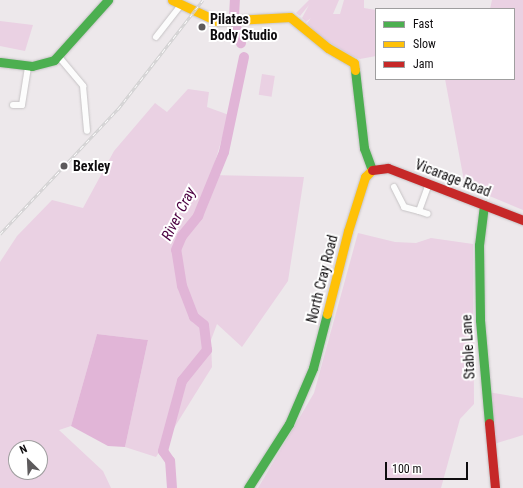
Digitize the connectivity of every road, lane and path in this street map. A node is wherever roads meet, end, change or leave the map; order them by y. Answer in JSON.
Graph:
{"nodes":[{"id":1,"x":108,"y":0,"type":"edge"},
{"id":2,"x":172,"y":0,"type":"edge"},
{"id":3,"x":180,"y":6,"type":"junction"},
{"id":4,"x":156,"y":37,"type":"dead end"},
{"id":5,"x":59,"y":57,"type":"junction"},
{"id":6,"x":0,"y":62,"type":"edge"},
{"id":7,"x":28,"y":66,"type":"junction"},
{"id":8,"x":13,"y":105,"type":"dead end"},
{"id":9,"x":87,"y":131,"type":"dead end"},
{"id":10,"x":372,"y":170,"type":"junction"},
{"id":11,"x":429,"y":183,"type":"junction"},
{"id":12,"x":394,"y":187,"type":"dead end"},
{"id":13,"x":484,"y":205,"type":"junction"},
{"id":14,"x":419,"y":211,"type":"junction"},
{"id":15,"x":428,"y":214,"type":"dead end"},
{"id":16,"x":523,"y":220,"type":"edge"},
{"id":17,"x":248,"y":488,"type":"edge"},
{"id":18,"x":495,"y":488,"type":"edge"}],
"edges":[{"from":1,"to":5,"type":"main road"},
{"from":2,"to":3,"type":"main road"},
{"from":3,"to":4,"type":"street"},
{"from":3,"to":10,"type":"main road"},
{"from":5,"to":7,"type":"main road"},
{"from":5,"to":9,"type":"street"},
{"from":6,"to":7,"type":"main road"},
{"from":7,"to":8,"type":"street"},
{"from":10,"to":11,"type":"main road","name":"Vicarage Road"},
{"from":10,"to":17,"type":"main road","name":"North Cray Road"},
{"from":11,"to":13,"type":"main road","name":"Vicarage Road"},
{"from":11,"to":14,"type":"street"},
{"from":12,"to":14,"type":"street"},
{"from":13,"to":16,"type":"main road","name":"Vicarage Road"},
{"from":13,"to":18,"type":"main road","name":"Stable Lane"},
{"from":14,"to":15,"type":"street"}]}
